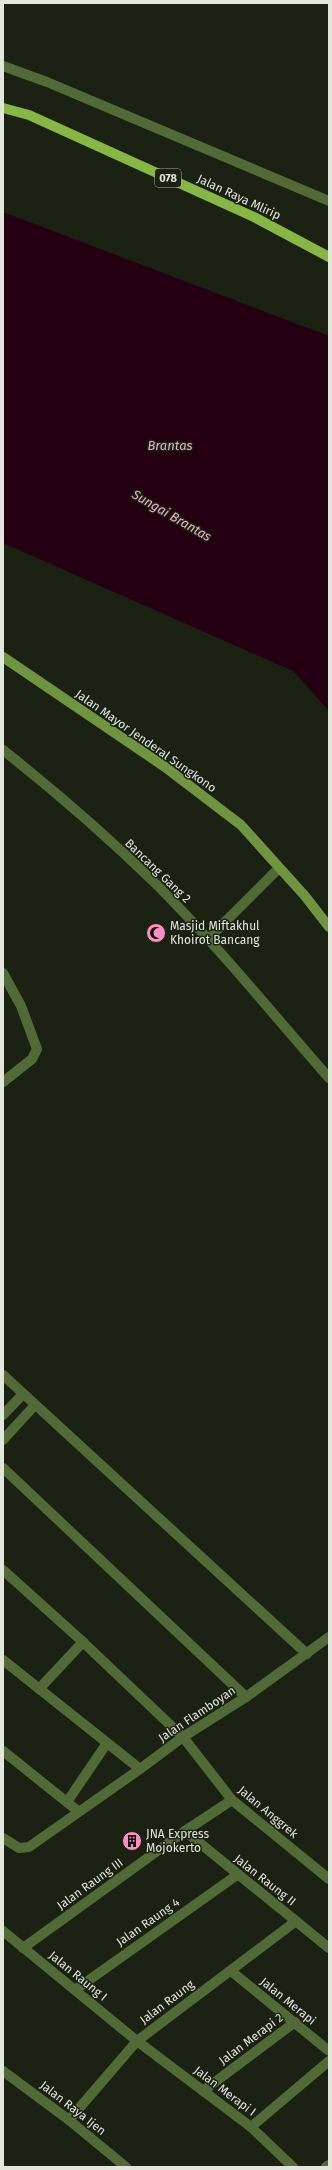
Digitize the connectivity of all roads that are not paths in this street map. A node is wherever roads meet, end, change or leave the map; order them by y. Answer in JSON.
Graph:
{"nodes":[{"id":1,"x":3,"y":66,"type":"edge"},
{"id":2,"x":3,"y":108,"type":"edge"},
{"id":3,"x":329,"y":201,"type":"edge"},
{"id":4,"x":329,"y":257,"type":"edge"},
{"id":5,"x":3,"y":657,"type":"edge"},
{"id":6,"x":3,"y":750,"type":"edge"},
{"id":7,"x":279,"y":868,"type":"junction"},
{"id":8,"x":329,"y":927,"type":"edge"},
{"id":9,"x":208,"y":939,"type":"junction"},
{"id":10,"x":3,"y":973,"type":"edge"},
{"id":11,"x":329,"y":1078,"type":"edge"},
{"id":12,"x":3,"y":1082,"type":"edge"},
{"id":13,"x":3,"y":1375,"type":"edge"},
{"id":14,"x":23,"y":1394,"type":"junction"},
{"id":15,"x":35,"y":1405,"type":"junction"},
{"id":16,"x":3,"y":1415,"type":"edge"},
{"id":17,"x":3,"y":1440,"type":"edge"},
{"id":18,"x":3,"y":1468,"type":"edge"},
{"id":19,"x":3,"y":1570,"type":"edge"},
{"id":20,"x":329,"y":1638,"type":"edge"},
{"id":21,"x":83,"y":1642,"type":"junction"},
{"id":22,"x":307,"y":1654,"type":"junction"},
{"id":23,"x":3,"y":1660,"type":"edge"},
{"id":24,"x":39,"y":1689,"type":"junction"},
{"id":25,"x":246,"y":1697,"type":"junction"},
{"id":26,"x":183,"y":1737,"type":"junction"},
{"id":27,"x":107,"y":1743,"type":"junction"},
{"id":28,"x":3,"y":1751,"type":"edge"},
{"id":29,"x":140,"y":1769,"type":"junction"},
{"id":30,"x":232,"y":1800,"type":"junction"},
{"id":31,"x":67,"y":1802,"type":"junction"},
{"id":32,"x":78,"y":1811,"type":"junction"},
{"id":33,"x":185,"y":1831,"type":"junction"},
{"id":34,"x":3,"y":1838,"type":"edge"},
{"id":35,"x":237,"y":1875,"type":"junction"},
{"id":36,"x":329,"y":1879,"type":"edge"},
{"id":37,"x":296,"y":1921,"type":"junction"},
{"id":38,"x":3,"y":1931,"type":"edge"},
{"id":39,"x":23,"y":1948,"type":"junction"},
{"id":40,"x":329,"y":1948,"type":"edge"},
{"id":41,"x":231,"y":1970,"type":"junction"},
{"id":42,"x":75,"y":1990,"type":"junction"},
{"id":43,"x":295,"y":2022,"type":"junction"},
{"id":44,"x":137,"y":2041,"type":"junction"},
{"id":45,"x":329,"y":2051,"type":"edge"},
{"id":46,"x":329,"y":2061,"type":"edge"},
{"id":47,"x":3,"y":2071,"type":"edge"},
{"id":48,"x":203,"y":2091,"type":"junction"},
{"id":49,"x":69,"y":2120,"type":"junction"},
{"id":50,"x":251,"y":2127,"type":"junction"},
{"id":51,"x":329,"y":2165,"type":"edge"},
{"id":52,"x":126,"y":2167,"type":"edge"},
{"id":53,"x":293,"y":2167,"type":"edge"},
{"id":54,"x":326,"y":2167,"type":"edge"}],
"edges":[{"from":1,"to":3,"type":"street"},
{"from":2,"to":4,"type":"main road","name":"Jalan Raya Mlirip","number":"078"},
{"from":5,"to":7,"type":"main road","name":"Jalan Mayor Jenderal Sungkono"},
{"from":6,"to":9,"type":"street","name":"Bancang Gang 2"},
{"from":7,"to":8,"type":"main road","name":"Jalan Mayor Jenderal Sungkono"},
{"from":7,"to":9,"type":"street"},
{"from":9,"to":11,"type":"street","name":"Bancang Gang 2"},
{"from":10,"to":12,"type":"street"},
{"from":13,"to":14,"type":"street"},
{"from":14,"to":15,"type":"street"},
{"from":14,"to":16,"type":"street"},
{"from":15,"to":17,"type":"street"},
{"from":15,"to":22,"type":"street"},
{"from":18,"to":25,"type":"street"},
{"from":19,"to":21,"type":"street","name":"Jalan Anggrek"},
{"from":20,"to":22,"type":"street","name":"Jalan Flamboyan"},
{"from":21,"to":24,"type":"street"},
{"from":21,"to":26,"type":"street","name":"Jalan Anggrek"},
{"from":22,"to":25,"type":"street","name":"Jalan Flamboyan"},
{"from":23,"to":24,"type":"street"},
{"from":24,"to":27,"type":"street"},
{"from":25,"to":26,"type":"street","name":"Jalan Flamboyan"},
{"from":26,"to":29,"type":"street","name":"Jalan Flamboyan"},
{"from":26,"to":30,"type":"street","name":"Jalan Anggrek"},
{"from":27,"to":29,"type":"street"},
{"from":27,"to":31,"type":"street"},
{"from":28,"to":31,"type":"street"},
{"from":29,"to":32,"type":"street","name":"Jalan Flamboyan"},
{"from":30,"to":33,"type":"street","name":"Jalan Raung III"},
{"from":30,"to":36,"type":"street","name":"Jalan Anggrek"},
{"from":31,"to":32,"type":"street"},
{"from":32,"to":34,"type":"street","name":"Jalan Flamboyan"},
{"from":33,"to":35,"type":"street","name":"Jalan Raung II"},
{"from":33,"to":39,"type":"street","name":"Jalan Raung III"},
{"from":35,"to":37,"type":"street","name":"Jalan Raung II"},
{"from":35,"to":42,"type":"street","name":"Jalan Raung 4"},
{"from":37,"to":40,"type":"street","name":"Jalan Raung II"},
{"from":37,"to":41,"type":"street","name":"Jalan Raung"},
{"from":38,"to":39,"type":"street","name":"Jalan Raung I"},
{"from":39,"to":42,"type":"street","name":"Jalan Raung I"},
{"from":41,"to":43,"type":"street","name":"Jalan Merapi"},
{"from":41,"to":44,"type":"street","name":"Jalan Raung"},
{"from":42,"to":44,"type":"street","name":"Jalan Raung I"},
{"from":43,"to":45,"type":"street","name":"Jalan Merapi"},
{"from":43,"to":48,"type":"street","name":"Jalan Merapi 2"},
{"from":44,"to":48,"type":"street","name":"Jalan Merapi I"},
{"from":44,"to":49,"type":"street","name":"Jalan Raung"},
{"from":46,"to":50,"type":"street"},
{"from":47,"to":49,"type":"street","name":"Jalan Raya Ijen"},
{"from":48,"to":50,"type":"street","name":"Jalan Merapi I"},
{"from":49,"to":52,"type":"street","name":"Jalan Raya Ijen"},
{"from":50,"to":53,"type":"street","name":"Jalan Merapi I"},
{"from":51,"to":54,"type":"street"}]}
